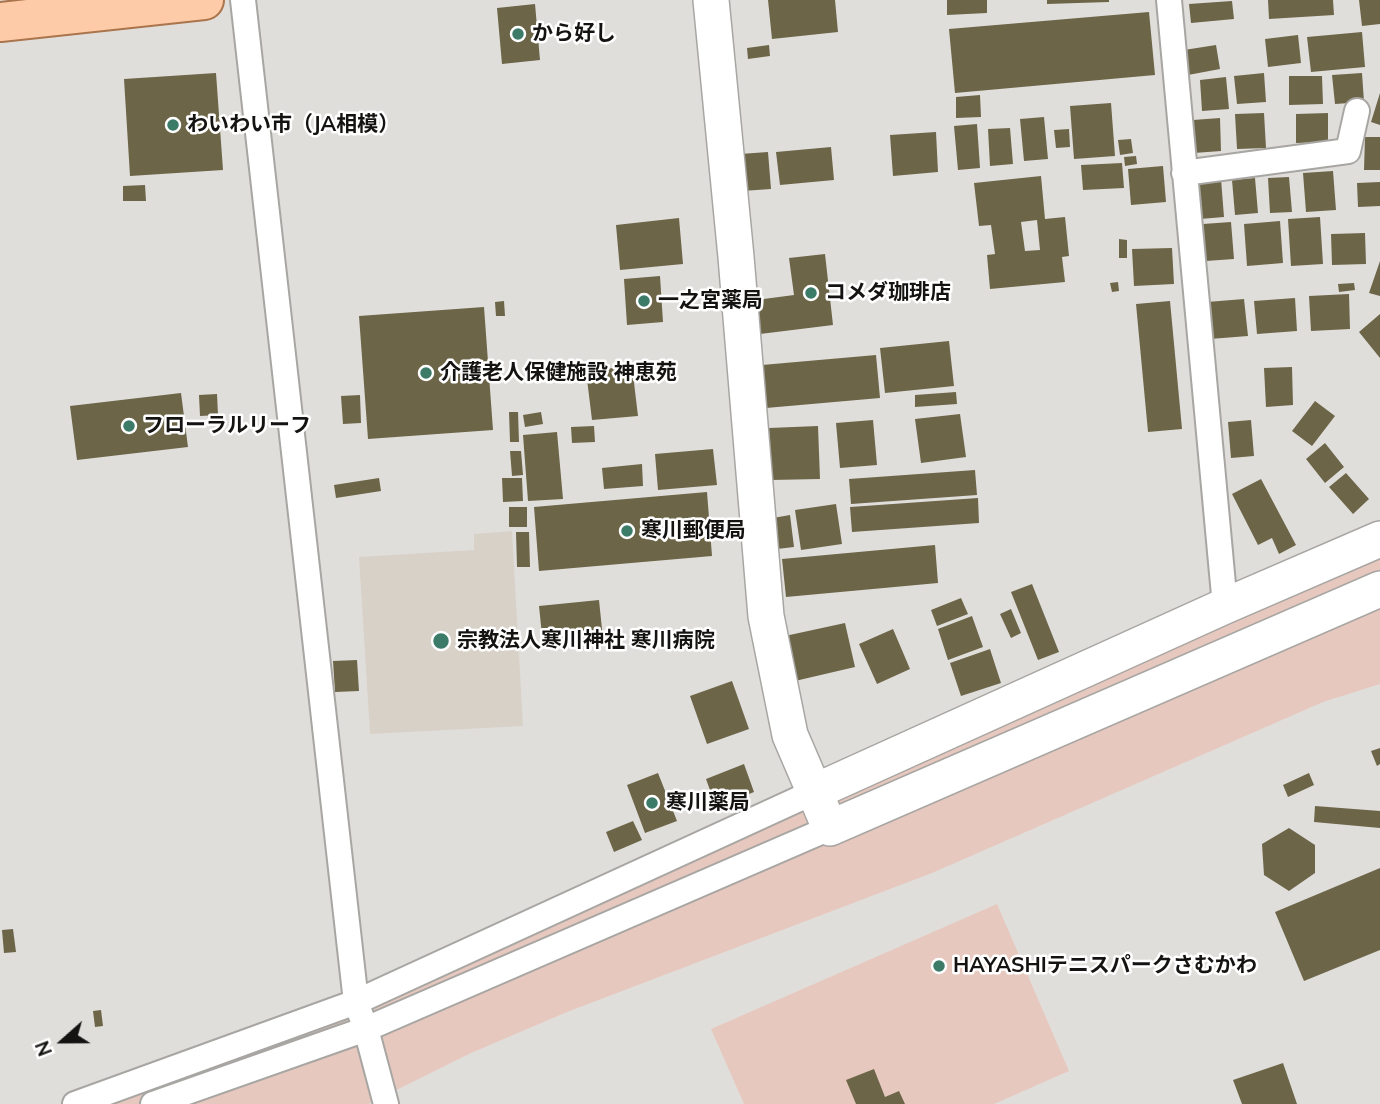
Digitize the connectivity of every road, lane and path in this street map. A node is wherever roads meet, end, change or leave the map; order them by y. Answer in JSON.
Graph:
{"nodes":[{"id":1,"x":204,"y":0,"type":"edge"},
{"id":2,"x":243,"y":0,"type":"edge"},
{"id":3,"x":711,"y":0,"type":"edge"},
{"id":4,"x":1168,"y":0,"type":"edge"},
{"id":5,"x":0,"y":22,"type":"edge"},
{"id":6,"x":1357,"y":111,"type":"dead end"},
{"id":7,"x":1184,"y":173,"type":"junction"},
{"id":8,"x":1380,"y":539,"type":"edge"},
{"id":9,"x":1380,"y":589,"type":"edge"},
{"id":10,"x":1225,"y":606,"type":"junction"},
{"id":11,"x":814,"y":792,"type":"junction"},
{"id":12,"x":830,"y":828,"type":"junction"},
{"id":13,"x":356,"y":1002,"type":"junction"},
{"id":14,"x":366,"y":1029,"type":"junction"},
{"id":15,"x":75,"y":1104,"type":"edge"},
{"id":16,"x":153,"y":1104,"type":"edge"},
{"id":17,"x":386,"y":1104,"type":"edge"}],
"edges":[{"from":1,"to":5,"type":"main road"},
{"from":2,"to":13,"type":"street"},
{"from":3,"to":11,"type":"street"},
{"from":4,"to":7,"type":"street"},
{"from":6,"to":7,"type":"street"},
{"from":7,"to":10,"type":"street"},
{"from":8,"to":10,"type":"street"},
{"from":9,"to":12,"type":"street"},
{"from":10,"to":11,"type":"street"},
{"from":11,"to":12,"type":"street"},
{"from":11,"to":13,"type":"street"},
{"from":12,"to":14,"type":"street"},
{"from":13,"to":14,"type":"street"},
{"from":13,"to":15,"type":"street"},
{"from":14,"to":16,"type":"street"},
{"from":14,"to":17,"type":"street"}]}
